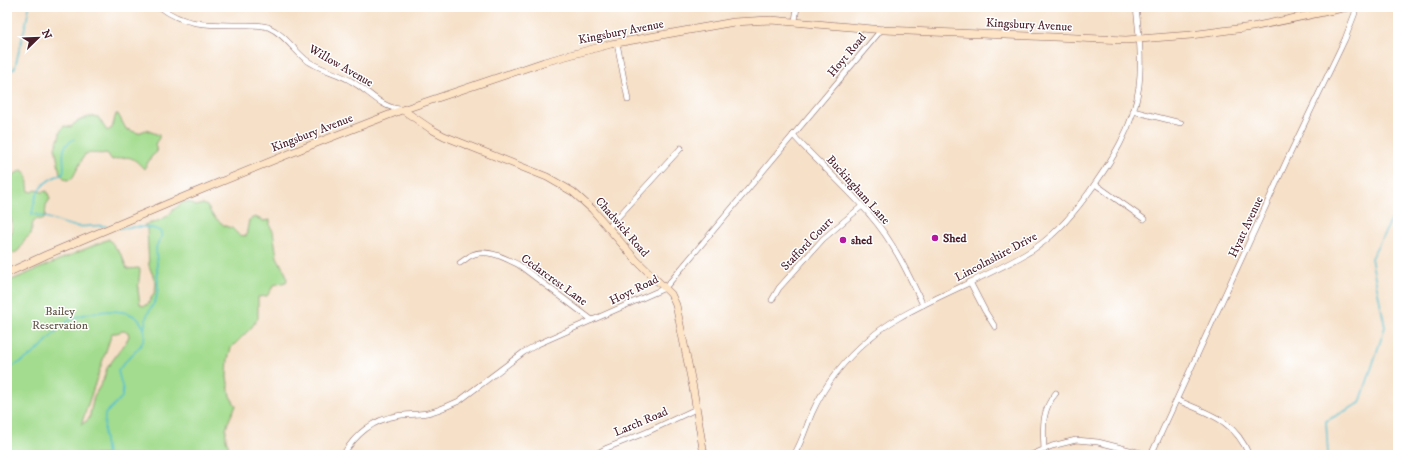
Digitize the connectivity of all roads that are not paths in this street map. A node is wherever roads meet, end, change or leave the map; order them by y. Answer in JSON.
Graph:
{"nodes":[{"id":1,"x":160,"y":7,"type":"edge"},
{"id":2,"x":798,"y":7,"type":"edge"},
{"id":3,"x":1136,"y":7,"type":"edge"},
{"id":4,"x":1348,"y":7,"type":"edge"},
{"id":5,"x":1354,"y":7,"type":"edge"},
{"id":6,"x":796,"y":21,"type":"junction"},
{"id":7,"x":882,"y":29,"type":"junction"},
{"id":8,"x":1138,"y":40,"type":"junction"},
{"id":9,"x":617,"y":43,"type":"junction"},
{"id":10,"x":628,"y":100,"type":"dead end"},
{"id":11,"x":403,"y":110,"type":"junction"},
{"id":12,"x":1133,"y":111,"type":"junction"},
{"id":13,"x":1181,"y":123,"type":"dead end"},
{"id":14,"x":793,"y":135,"type":"junction"},
{"id":15,"x":682,"y":148,"type":"dead end"},
{"id":16,"x":1095,"y":184,"type":"junction"},
{"id":17,"x":862,"y":206,"type":"junction"},
{"id":18,"x":1144,"y":219,"type":"dead end"},
{"id":19,"x":608,"y":228,"type":"junction"},
{"id":20,"x":460,"y":263,"type":"dead end"},
{"id":21,"x":7,"y":273,"type":"edge"},
{"id":22,"x":970,"y":282,"type":"junction"},
{"id":23,"x":665,"y":288,"type":"junction"},
{"id":24,"x":772,"y":300,"type":"dead end"},
{"id":25,"x":923,"y":305,"type":"junction"},
{"id":26,"x":592,"y":320,"type":"junction"},
{"id":27,"x":995,"y":327,"type":"dead end"},
{"id":28,"x":1056,"y":393,"type":"dead end"},
{"id":29,"x":1177,"y":400,"type":"junction"},
{"id":30,"x":696,"y":409,"type":"junction"},
{"id":31,"x":1044,"y":450,"type":"junction"},
{"id":32,"x":343,"y":455,"type":"edge"},
{"id":33,"x":594,"y":455,"type":"edge"},
{"id":34,"x":704,"y":455,"type":"edge"},
{"id":35,"x":794,"y":455,"type":"edge"},
{"id":36,"x":1031,"y":455,"type":"edge"},
{"id":37,"x":1150,"y":455,"type":"edge"},
{"id":38,"x":1249,"y":455,"type":"edge"}],
"edges":[{"from":1,"to":11,"type":"street","name":"Willow Avenue"},
{"from":2,"to":6,"type":"street"},
{"from":3,"to":8,"type":"street","name":"Lincolnshire Drive"},
{"from":4,"to":8,"type":"main road","name":"Kingsbury Avenue"},
{"from":5,"to":29,"type":"street","name":"Hyatt Avenue"},
{"from":6,"to":7,"type":"main road","name":"Kingsbury Avenue"},
{"from":6,"to":9,"type":"main road","name":"Kingsbury Avenue"},
{"from":7,"to":8,"type":"main road","name":"Kingsbury Avenue"},
{"from":7,"to":14,"type":"street","name":"Hoyt Road"},
{"from":8,"to":12,"type":"street","name":"Lincolnshire Drive"},
{"from":9,"to":10,"type":"street"},
{"from":9,"to":11,"type":"main road","name":"Kingsbury Avenue"},
{"from":11,"to":19,"type":"main road","name":"Chadwick Road"},
{"from":11,"to":21,"type":"main road","name":"Kingsbury Avenue"},
{"from":12,"to":13,"type":"street"},
{"from":12,"to":16,"type":"street","name":"Lincolnshire Drive"},
{"from":14,"to":17,"type":"street","name":"Buckingham Lane"},
{"from":14,"to":23,"type":"street","name":"Hoyt Road"},
{"from":15,"to":19,"type":"street"},
{"from":16,"to":18,"type":"street"},
{"from":16,"to":22,"type":"street","name":"Lincolnshire Drive"},
{"from":17,"to":24,"type":"street","name":"Stafford Court"},
{"from":17,"to":25,"type":"street","name":"Buckingham Lane"},
{"from":19,"to":23,"type":"main road","name":"Chadwick Road"},
{"from":20,"to":26,"type":"street","name":"Cedarcrest Lane"},
{"from":22,"to":25,"type":"street","name":"Lincolnshire Drive"},
{"from":22,"to":27,"type":"street"},
{"from":23,"to":26,"type":"street","name":"Hoyt Road"},
{"from":23,"to":30,"type":"main road","name":"Chadwick Road"},
{"from":25,"to":35,"type":"street","name":"Lincolnshire Drive"},
{"from":26,"to":32,"type":"street","name":"Hoyt Road"},
{"from":28,"to":31,"type":"street"},
{"from":29,"to":37,"type":"street","name":"Hyatt Avenue"},
{"from":29,"to":38,"type":"street"},
{"from":30,"to":33,"type":"street","name":"Larch Road"},
{"from":30,"to":34,"type":"main road","name":"Chadwick Road"},
{"from":31,"to":36,"type":"street","name":"Hyatt Avenue"},
{"from":31,"to":37,"type":"street","name":"Hyatt Avenue"}]}
